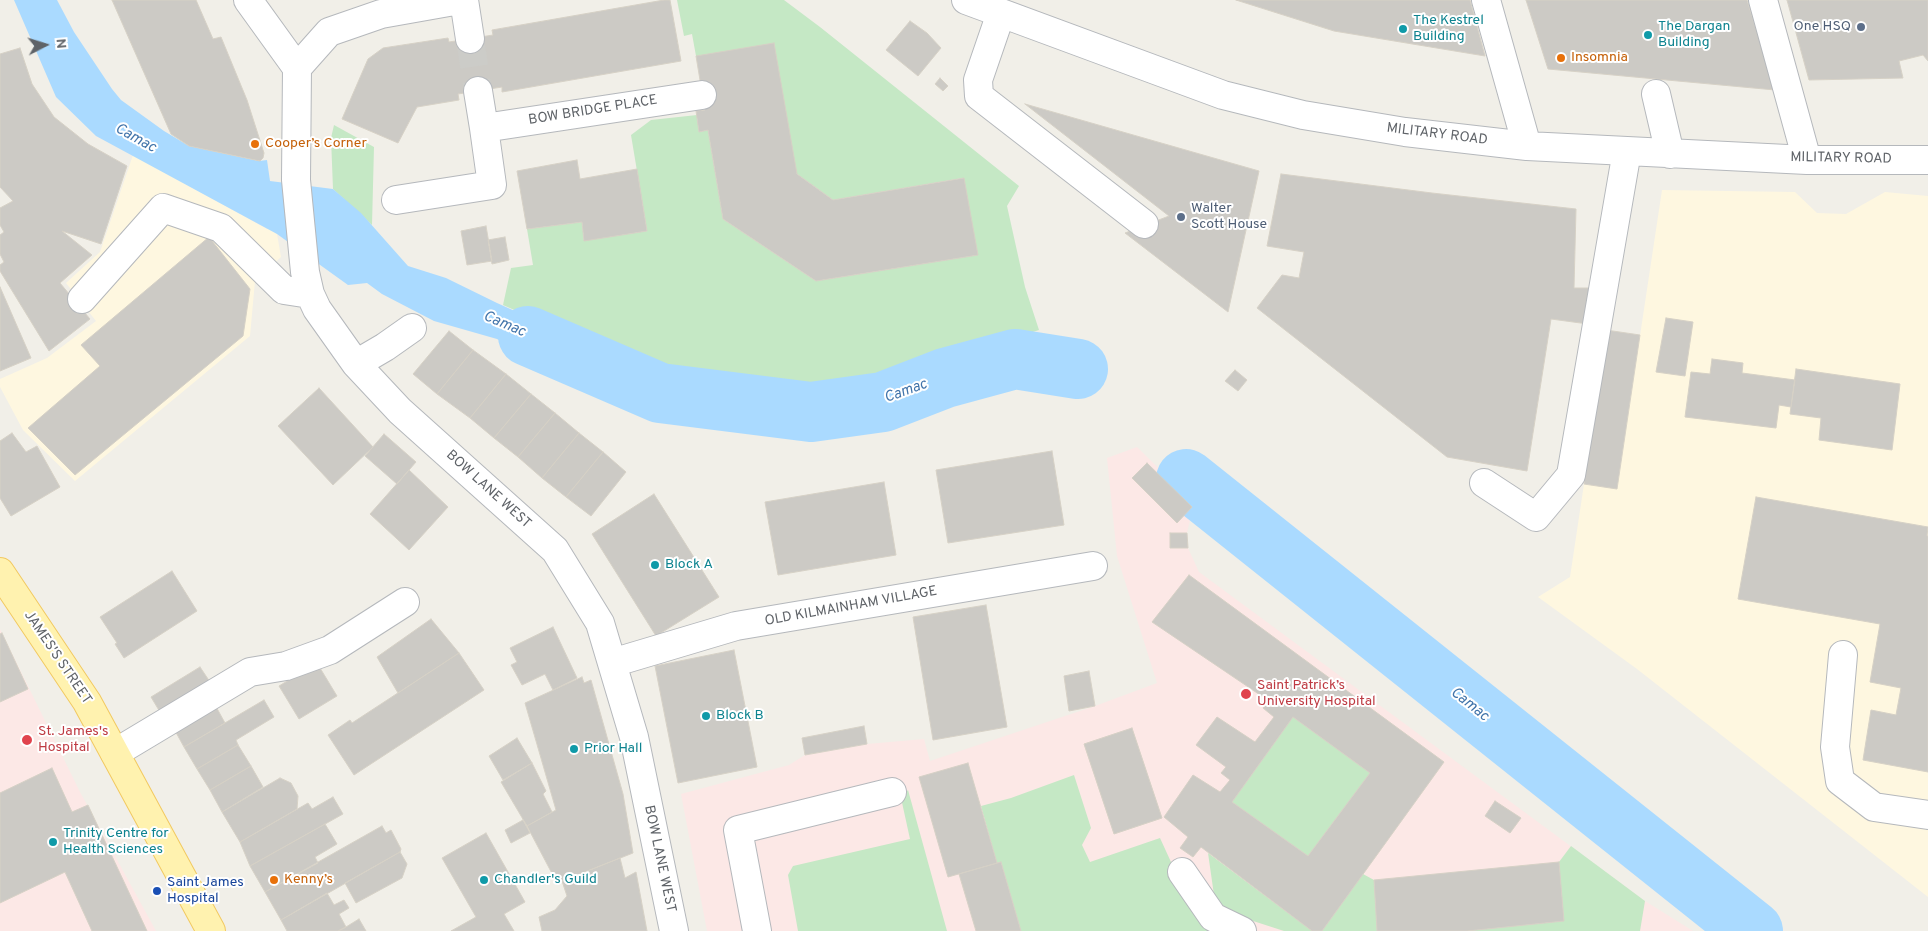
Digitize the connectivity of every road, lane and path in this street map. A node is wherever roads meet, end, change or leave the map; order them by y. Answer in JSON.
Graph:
{"nodes":[{"id":1,"x":248,"y":0,"type":"edge"},
{"id":2,"x":460,"y":0,"type":"edge"},
{"id":3,"x":464,"y":0,"type":"edge"},
{"id":4,"x":966,"y":0,"type":"edge"},
{"id":5,"x":1486,"y":0,"type":"edge"},
{"id":6,"x":1763,"y":0,"type":"edge"},
{"id":7,"x":1001,"y":13,"type":"junction"},
{"id":8,"x":470,"y":39,"type":"tunnel mouth"},
{"id":9,"x":297,"y":68,"type":"junction"},
{"id":10,"x":478,"y":91,"type":"tunnel mouth"},
{"id":11,"x":1656,"y":94,"type":"dead end"},
{"id":12,"x":702,"y":95,"type":"dead end"},
{"id":13,"x":484,"y":128,"type":"junction"},
{"id":14,"x":1527,"y":146,"type":"junction"},
{"id":15,"x":1626,"y":151,"type":"junction"},
{"id":16,"x":1670,"y":154,"type":"junction"},
{"id":17,"x":1807,"y":160,"type":"junction"},
{"id":18,"x":1928,"y":160,"type":"edge"},
{"id":19,"x":396,"y":200,"type":"dead end"},
{"id":20,"x":1144,"y":224,"type":"dead end"},
{"id":21,"x":308,"y":283,"type":"junction"},
{"id":22,"x":82,"y":299,"type":"dead end"},
{"id":23,"x":412,"y":328,"type":"dead end"},
{"id":24,"x":356,"y":364,"type":"junction"},
{"id":25,"x":1484,"y":483,"type":"dead end"},
{"id":26,"x":1093,"y":566,"type":"dead end"},
{"id":27,"x":0,"y":572,"type":"edge"},
{"id":28,"x":405,"y":602,"type":"dead end"},
{"id":29,"x":1843,"y":655,"type":"dead end"},
{"id":30,"x":612,"y":663,"type":"junction"},
{"id":31,"x":115,"y":753,"type":"junction"},
{"id":32,"x":892,"y":792,"type":"dead end"},
{"id":33,"x":1928,"y":815,"type":"edge"},
{"id":34,"x":1182,"y":872,"type":"dead end"},
{"id":35,"x":1214,"y":924,"type":"edge"},
{"id":36,"x":211,"y":931,"type":"edge"},
{"id":37,"x":674,"y":931,"type":"edge"},
{"id":38,"x":757,"y":931,"type":"edge"},
{"id":39,"x":1242,"y":931,"type":"edge"}],
"edges":[{"from":1,"to":9,"type":"street"},
{"from":2,"to":9,"type":"street"},
{"from":3,"to":8,"type":"street"},
{"from":4,"to":7,"type":"street","name":"MILITARY ROAD"},
{"from":5,"to":14,"type":"street"},
{"from":6,"to":17,"type":"street"},
{"from":7,"to":14,"type":"street","name":"MILITARY ROAD"},
{"from":7,"to":20,"type":"street"},
{"from":9,"to":21,"type":"street","name":"BOW LANE WEST"},
{"from":10,"to":13,"type":"street"},
{"from":11,"to":16,"type":"street"},
{"from":12,"to":13,"type":"street","name":"BOW BRIDGE PLACE"},
{"from":13,"to":19,"type":"street"},
{"from":14,"to":15,"type":"street","name":"MILITARY ROAD"},
{"from":15,"to":16,"type":"street","name":"MILITARY ROAD"},
{"from":15,"to":25,"type":"street"},
{"from":16,"to":17,"type":"street","name":"MILITARY ROAD"},
{"from":17,"to":18,"type":"street","name":"MILITARY ROAD"},
{"from":21,"to":22,"type":"street"},
{"from":21,"to":24,"type":"street","name":"BOW LANE WEST"},
{"from":23,"to":24,"type":"street"},
{"from":24,"to":30,"type":"street","name":"BOW LANE WEST"},
{"from":26,"to":30,"type":"street","name":"OLD KILMAINHAM VILLAGE"},
{"from":27,"to":31,"type":"main road","name":"JAMES'S STREET"},
{"from":28,"to":31,"type":"street"},
{"from":29,"to":33,"type":"street"},
{"from":30,"to":37,"type":"street","name":"BOW LANE WEST"},
{"from":31,"to":36,"type":"main road","name":"JAMES'S STREET"},
{"from":32,"to":38,"type":"street"},
{"from":34,"to":35,"type":"street"},
{"from":35,"to":39,"type":"street"}]}
